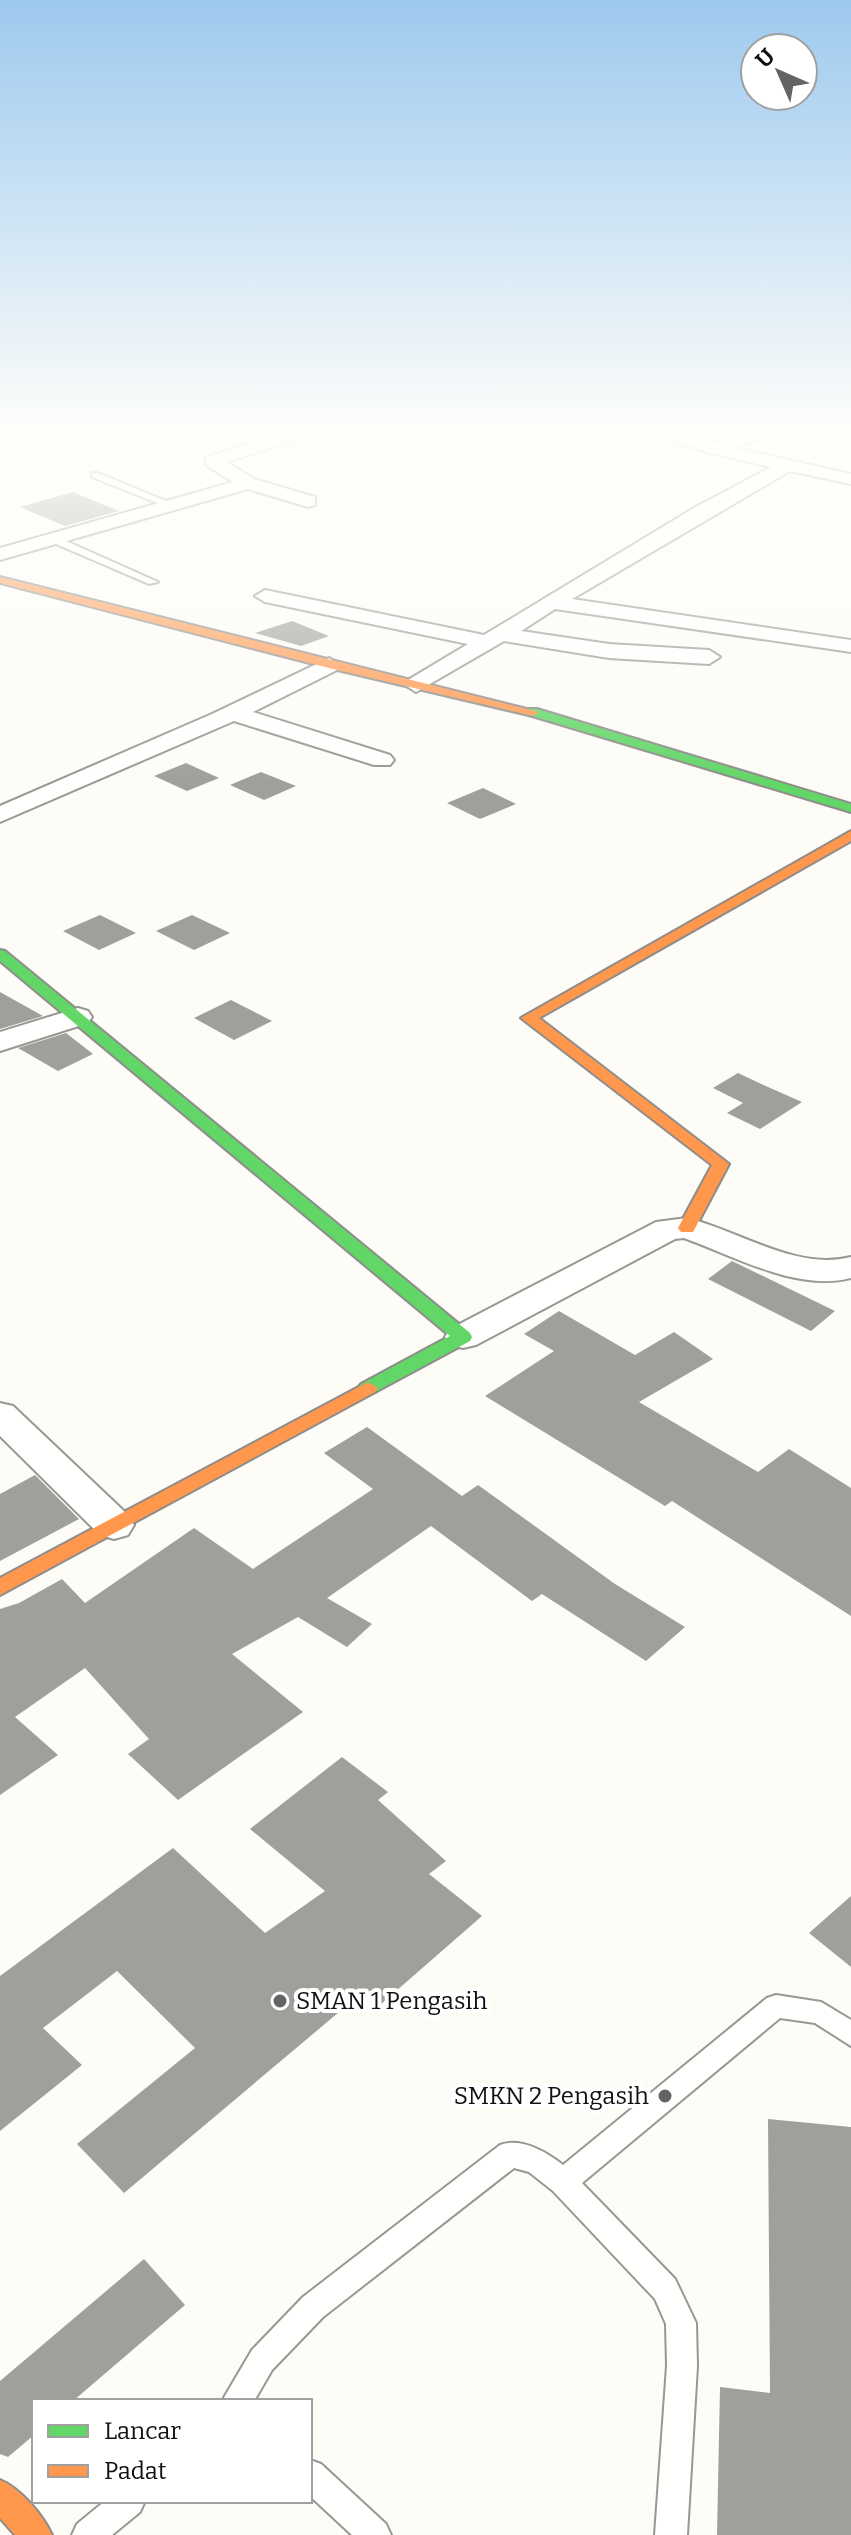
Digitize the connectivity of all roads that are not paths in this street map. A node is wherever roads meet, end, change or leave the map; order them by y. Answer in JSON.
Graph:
{"nodes":[{"id":1,"x":34,"y":544,"type":"edge"},
{"id":2,"x":65,"y":544,"type":"edge"},
{"id":3,"x":649,"y":544,"type":"edge"},
{"id":4,"x":0,"y":554,"type":"edge"},
{"id":5,"x":0,"y":580,"type":"edge"},
{"id":6,"x":153,"y":582,"type":"dead end"},
{"id":7,"x":265,"y":596,"type":"dead end"},
{"id":8,"x":554,"y":603,"type":"junction"},
{"id":9,"x":495,"y":638,"type":"junction"},
{"id":10,"x":851,"y":646,"type":"edge"},
{"id":11,"x":709,"y":657,"type":"dead end"},
{"id":12,"x":329,"y":665,"type":"junction"},
{"id":13,"x":416,"y":685,"type":"junction"},
{"id":14,"x":233,"y":713,"type":"junction"},
{"id":15,"x":382,"y":760,"type":"dead end"},
{"id":16,"x":851,"y":808,"type":"edge"},
{"id":17,"x":0,"y":815,"type":"edge"},
{"id":18,"x":851,"y":835,"type":"edge"},
{"id":19,"x":0,"y":954,"type":"edge"},
{"id":20,"x":78,"y":1017,"type":"junction"},
{"id":21,"x":0,"y":1042,"type":"edge"},
{"id":22,"x":687,"y":1228,"type":"junction"},
{"id":23,"x":851,"y":1267,"type":"edge"},
{"id":24,"x":463,"y":1337,"type":"junction"},
{"id":25,"x":0,"y":1415,"type":"edge"},
{"id":26,"x":114,"y":1525,"type":"junction"},
{"id":27,"x":0,"y":1587,"type":"edge"},
{"id":28,"x":851,"y":2035,"type":"edge"},
{"id":29,"x":563,"y":2182,"type":"junction"},
{"id":30,"x":238,"y":2399,"type":"edge"},
{"id":31,"x":312,"y":2477,"type":"edge"},
{"id":32,"x":0,"y":2495,"type":"edge"},
{"id":33,"x":127,"y":2503,"type":"edge"},
{"id":34,"x":36,"y":2535,"type":"edge"},
{"id":35,"x":88,"y":2535,"type":"edge"},
{"id":36,"x":375,"y":2535,"type":"edge"},
{"id":37,"x":671,"y":2535,"type":"edge"}],
"edges":[{"from":1,"to":4,"type":"street"},
{"from":2,"to":6,"type":"lane"},
{"from":3,"to":8,"type":"street"},
{"from":5,"to":12,"type":"street"},
{"from":7,"to":9,"type":"street"},
{"from":8,"to":9,"type":"street"},
{"from":8,"to":10,"type":"street"},
{"from":9,"to":11,"type":"street"},
{"from":9,"to":13,"type":"street"},
{"from":12,"to":13,"type":"street"},
{"from":12,"to":14,"type":"street"},
{"from":13,"to":16,"type":"street"},
{"from":14,"to":15,"type":"street"},
{"from":14,"to":17,"type":"street"},
{"from":18,"to":22,"type":"street"},
{"from":19,"to":20,"type":"street"},
{"from":20,"to":21,"type":"street"},
{"from":20,"to":24,"type":"street"},
{"from":22,"to":23,"type":"street"},
{"from":22,"to":24,"type":"street"},
{"from":24,"to":26,"type":"street"},
{"from":25,"to":26,"type":"street"},
{"from":26,"to":27,"type":"street"},
{"from":28,"to":29,"type":"lane"},
{"from":29,"to":30,"type":"lane"},
{"from":29,"to":37,"type":"lane"},
{"from":31,"to":36,"type":"lane"},
{"from":32,"to":34,"type":"street"},
{"from":33,"to":35,"type":"lane"}]}
